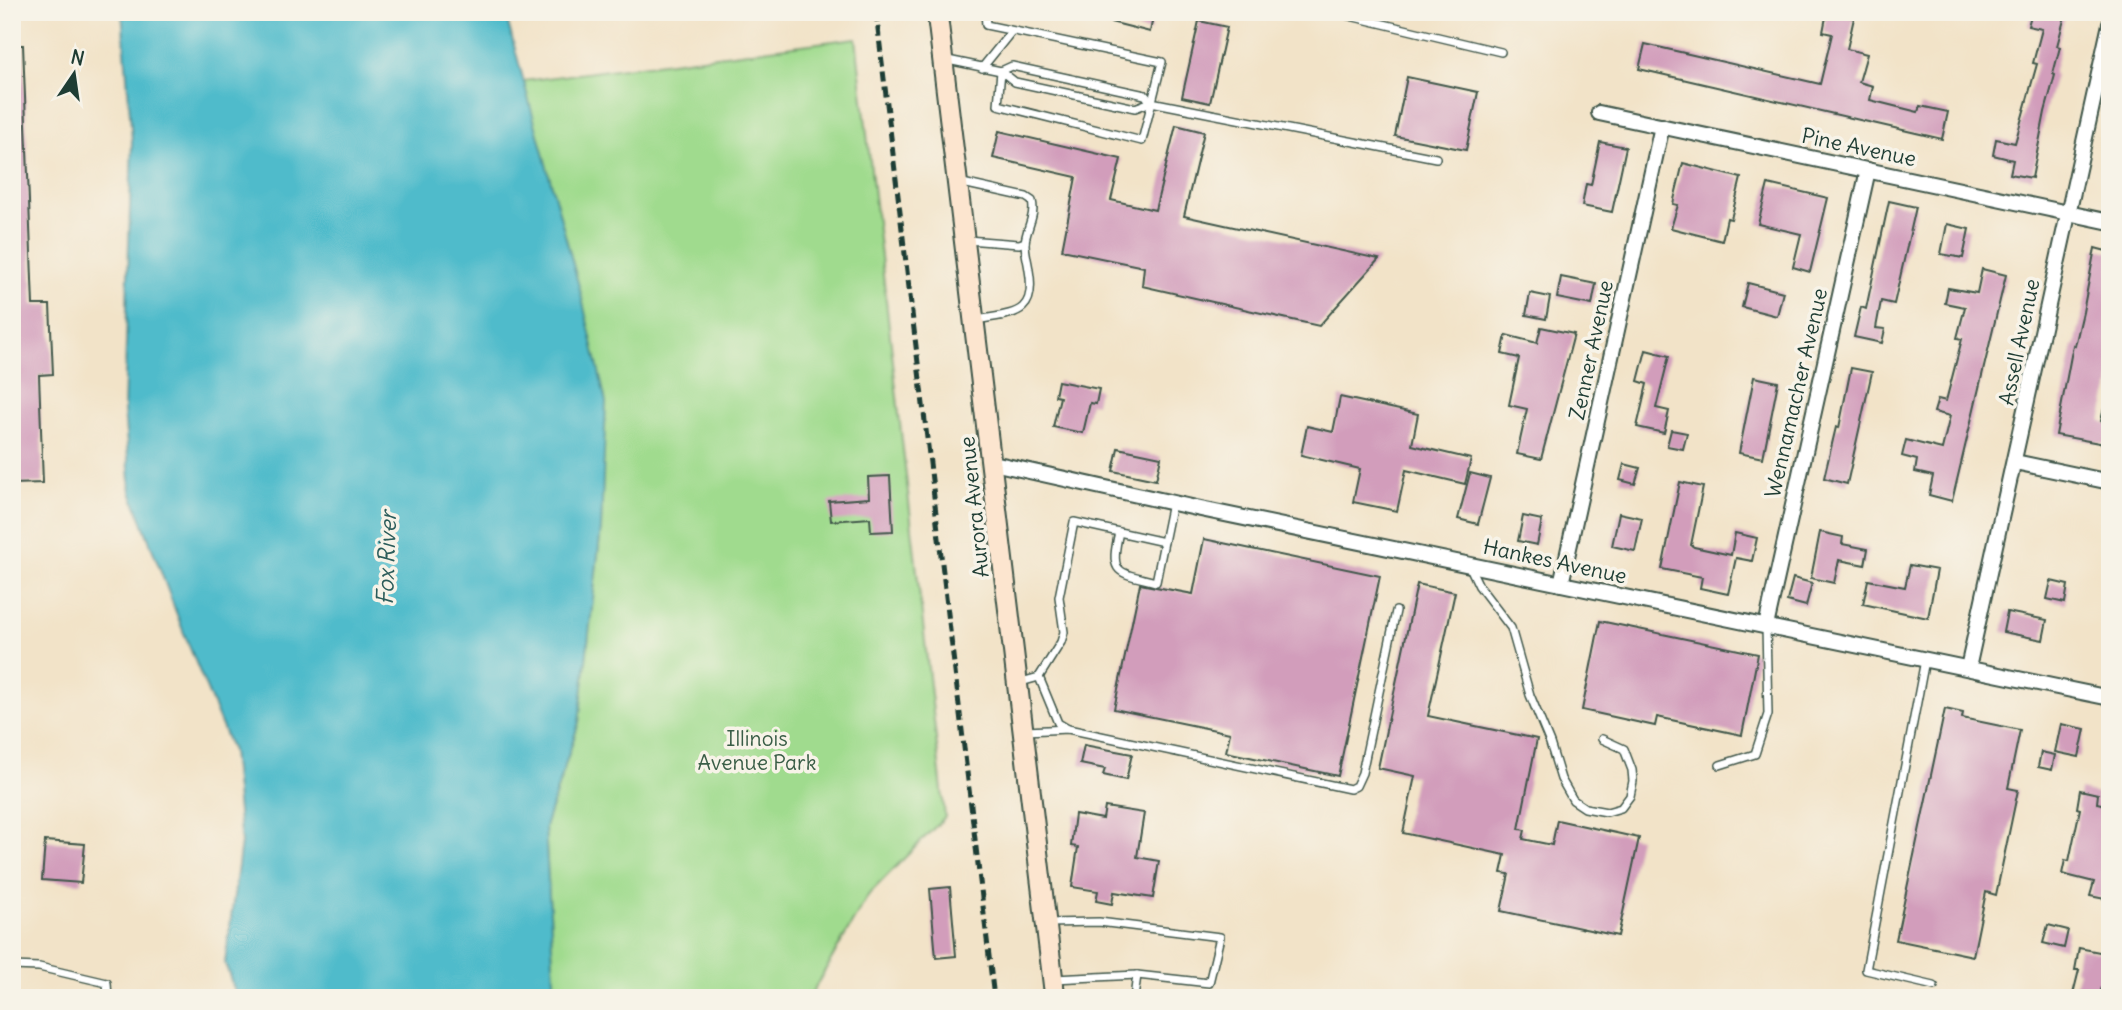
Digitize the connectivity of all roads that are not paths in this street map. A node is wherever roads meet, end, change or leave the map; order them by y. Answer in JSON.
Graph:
{"nodes":[{"id":1,"x":937,"y":12,"type":"edge"},
{"id":2,"x":985,"y":12,"type":"edge"},
{"id":3,"x":1333,"y":12,"type":"edge"},
{"id":4,"x":2110,"y":24,"type":"edge"},
{"id":5,"x":1011,"y":32,"type":"junction"},
{"id":6,"x":1501,"y":52,"type":"dead end"},
{"id":7,"x":943,"y":59,"type":"junction"},
{"id":8,"x":982,"y":68,"type":"junction"},
{"id":9,"x":1001,"y":71,"type":"junction"},
{"id":10,"x":1151,"y":102,"type":"junction"},
{"id":11,"x":1599,"y":113,"type":"dead end"},
{"id":12,"x":1662,"y":126,"type":"junction"},
{"id":13,"x":1436,"y":158,"type":"dead end"},
{"id":14,"x":1868,"y":170,"type":"junction"},
{"id":15,"x":957,"y":181,"type":"junction"},
{"id":16,"x":2069,"y":213,"type":"junction"},
{"id":17,"x":2110,"y":222,"type":"edge"},
{"id":18,"x":965,"y":240,"type":"junction"},
{"id":19,"x":1025,"y":242,"type":"junction"},
{"id":20,"x":975,"y":321,"type":"junction"},
{"id":21,"x":2015,"y":462,"type":"junction"},
{"id":22,"x":993,"y":463,"type":"junction"},
{"id":23,"x":2110,"y":482,"type":"edge"},
{"id":24,"x":1172,"y":502,"type":"junction"},
{"id":25,"x":1119,"y":532,"type":"junction"},
{"id":26,"x":1164,"y":542,"type":"junction"},
{"id":27,"x":1469,"y":564,"type":"junction"},
{"id":28,"x":1561,"y":584,"type":"junction"},
{"id":29,"x":1396,"y":611,"type":"dead end"},
{"id":30,"x":1766,"y":626,"type":"junction"},
{"id":31,"x":1926,"y":659,"type":"junction"},
{"id":32,"x":1968,"y":668,"type":"junction"},
{"id":33,"x":1039,"y":677,"type":"junction"},
{"id":34,"x":1016,"y":683,"type":"junction"},
{"id":35,"x":2110,"y":698,"type":"edge"},
{"id":36,"x":1068,"y":729,"type":"junction"},
{"id":37,"x":1023,"y":732,"type":"junction"},
{"id":38,"x":1602,"y":740,"type":"dead end"},
{"id":39,"x":1720,"y":765,"type":"dead end"},
{"id":40,"x":1046,"y":923,"type":"junction"},
{"id":41,"x":12,"y":965,"type":"edge"},
{"id":42,"x":1137,"y":975,"type":"junction"},
{"id":43,"x":1934,"y":986,"type":"dead end"},
{"id":44,"x":1054,"y":988,"type":"edge"},
{"id":45,"x":108,"y":998,"type":"edge"},
{"id":46,"x":1134,"y":998,"type":"edge"}],
"edges":[{"from":1,"to":7,"type":"main road","name":"Aurora Avenue"},
{"from":2,"to":5,"type":"lane"},
{"from":3,"to":6,"type":"lane"},
{"from":4,"to":16,"type":"street","name":"Assell Avenue"},
{"from":5,"to":8,"type":"lane"},
{"from":5,"to":10,"type":"lane"},
{"from":7,"to":8,"type":"lane"},
{"from":7,"to":15,"type":"main road","name":"Aurora Avenue"},
{"from":8,"to":9,"type":"lane"},
{"from":9,"to":10,"type":"lane"},
{"from":9,"to":10,"type":"lane"},
{"from":9,"to":10,"type":"lane"},
{"from":10,"to":13,"type":"lane"},
{"from":11,"to":12,"type":"street","name":"Pine Avenue"},
{"from":12,"to":14,"type":"street","name":"Pine Avenue"},
{"from":12,"to":28,"type":"street","name":"Zenner Avenue"},
{"from":14,"to":16,"type":"street","name":"Pine Avenue"},
{"from":14,"to":30,"type":"street","name":"Wennamacher Avenue"},
{"from":15,"to":18,"type":"main road","name":"Aurora Avenue"},
{"from":15,"to":19,"type":"lane"},
{"from":16,"to":17,"type":"street","name":"Pine Avenue"},
{"from":16,"to":21,"type":"street","name":"Assell Avenue"},
{"from":18,"to":19,"type":"lane"},
{"from":18,"to":20,"type":"main road","name":"Aurora Avenue"},
{"from":19,"to":20,"type":"lane"},
{"from":20,"to":22,"type":"main road","name":"Aurora Avenue"},
{"from":21,"to":23,"type":"street"},
{"from":21,"to":32,"type":"street","name":"Assell Avenue"},
{"from":22,"to":24,"type":"street","name":"Hankes Avenue"},
{"from":22,"to":34,"type":"main road","name":"Aurora Avenue"},
{"from":24,"to":26,"type":"lane"},
{"from":24,"to":27,"type":"street","name":"Hankes Avenue"},
{"from":25,"to":26,"type":"lane"},
{"from":25,"to":26,"type":"lane"},
{"from":25,"to":33,"type":"lane"},
{"from":27,"to":28,"type":"street","name":"Hankes Avenue"},
{"from":27,"to":38,"type":"lane"},
{"from":28,"to":30,"type":"street","name":"Hankes Avenue"},
{"from":29,"to":36,"type":"lane"},
{"from":30,"to":31,"type":"street","name":"Hankes Avenue"},
{"from":30,"to":39,"type":"lane"},
{"from":31,"to":32,"type":"street","name":"Hankes Avenue"},
{"from":31,"to":43,"type":"lane"},
{"from":32,"to":35,"type":"street","name":"Hankes Avenue"},
{"from":33,"to":34,"type":"lane"},
{"from":33,"to":36,"type":"lane"},
{"from":34,"to":37,"type":"main road","name":"Aurora Avenue"},
{"from":36,"to":37,"type":"lane"},
{"from":37,"to":40,"type":"main road","name":"Aurora Avenue"},
{"from":40,"to":42,"type":"lane"},
{"from":40,"to":44,"type":"main road","name":"Aurora Avenue"},
{"from":41,"to":45,"type":"lane"},
{"from":42,"to":44,"type":"lane"},
{"from":42,"to":46,"type":"lane"}]}
